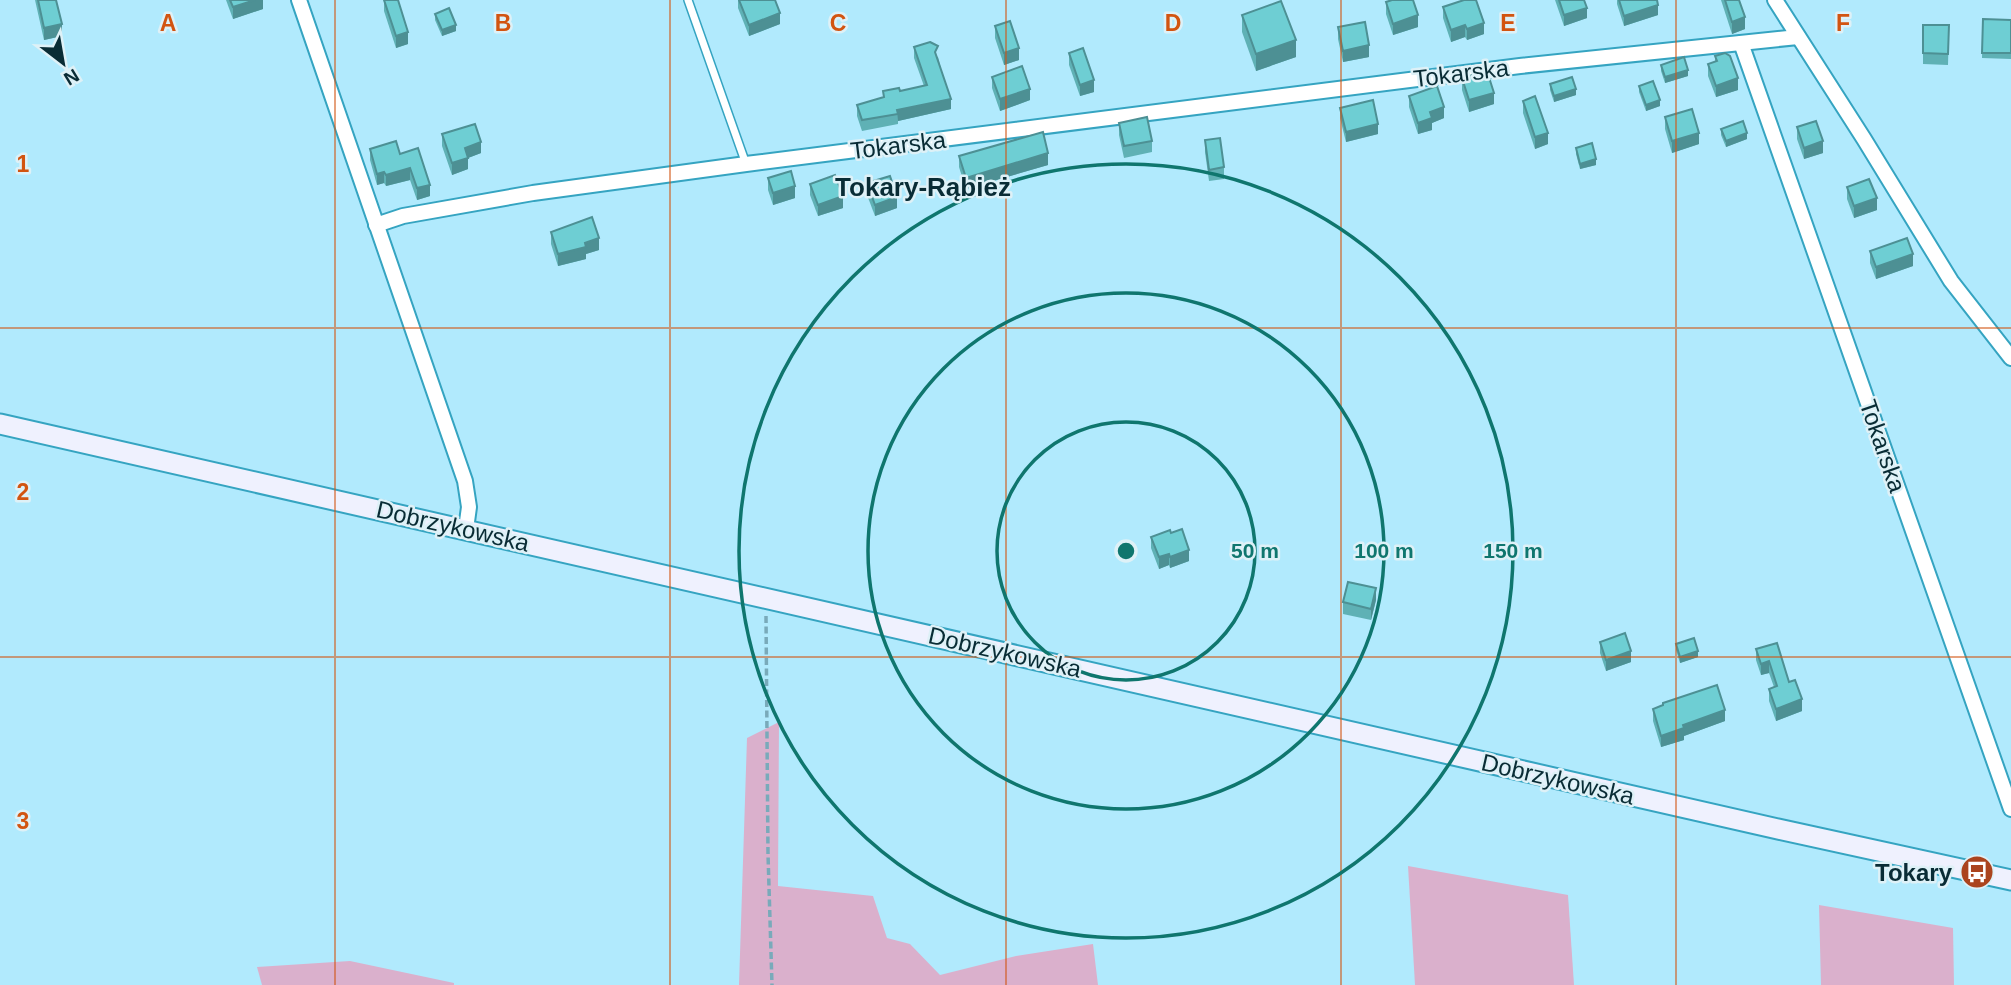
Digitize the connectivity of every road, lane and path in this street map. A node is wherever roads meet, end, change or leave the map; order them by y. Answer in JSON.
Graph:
{"nodes":[{"id":1,"x":299,"y":0,"type":"edge"},
{"id":2,"x":688,"y":0,"type":"edge"},
{"id":3,"x":1775,"y":0,"type":"edge"},
{"id":4,"x":1798,"y":37,"type":"junction"},
{"id":5,"x":1741,"y":43,"type":"junction"},
{"id":6,"x":747,"y":164,"type":"junction"},
{"id":7,"x":376,"y":225,"type":"junction"},
{"id":8,"x":2011,"y":358,"type":"edge"},
{"id":9,"x":0,"y":424,"type":"edge"},
{"id":10,"x":466,"y":529,"type":"junction"},
{"id":11,"x":765,"y":597,"type":"junction"},
{"id":12,"x":2011,"y":808,"type":"edge"},
{"id":13,"x":2011,"y":880,"type":"edge"},
{"id":14,"x":772,"y":985,"type":"edge"}],
"edges":[{"from":1,"to":7,"type":"street"},
{"from":2,"to":6,"type":"lane"},
{"from":3,"to":4,"type":"street"},
{"from":4,"to":5,"type":"street","name":"Tokarska"},
{"from":4,"to":8,"type":"street"},
{"from":5,"to":6,"type":"street","name":"Tokarska"},
{"from":5,"to":12,"type":"street","name":"Tokarska"},
{"from":6,"to":7,"type":"street","name":"Tokarska"},
{"from":7,"to":10,"type":"street"},
{"from":9,"to":10,"type":"main road","name":"Dobrzykowska"},
{"from":10,"to":11,"type":"main road","name":"Dobrzykowska"},
{"from":11,"to":13,"type":"main road","name":"Dobrzykowska"},
{"from":11,"to":14,"type":"path"}]}
